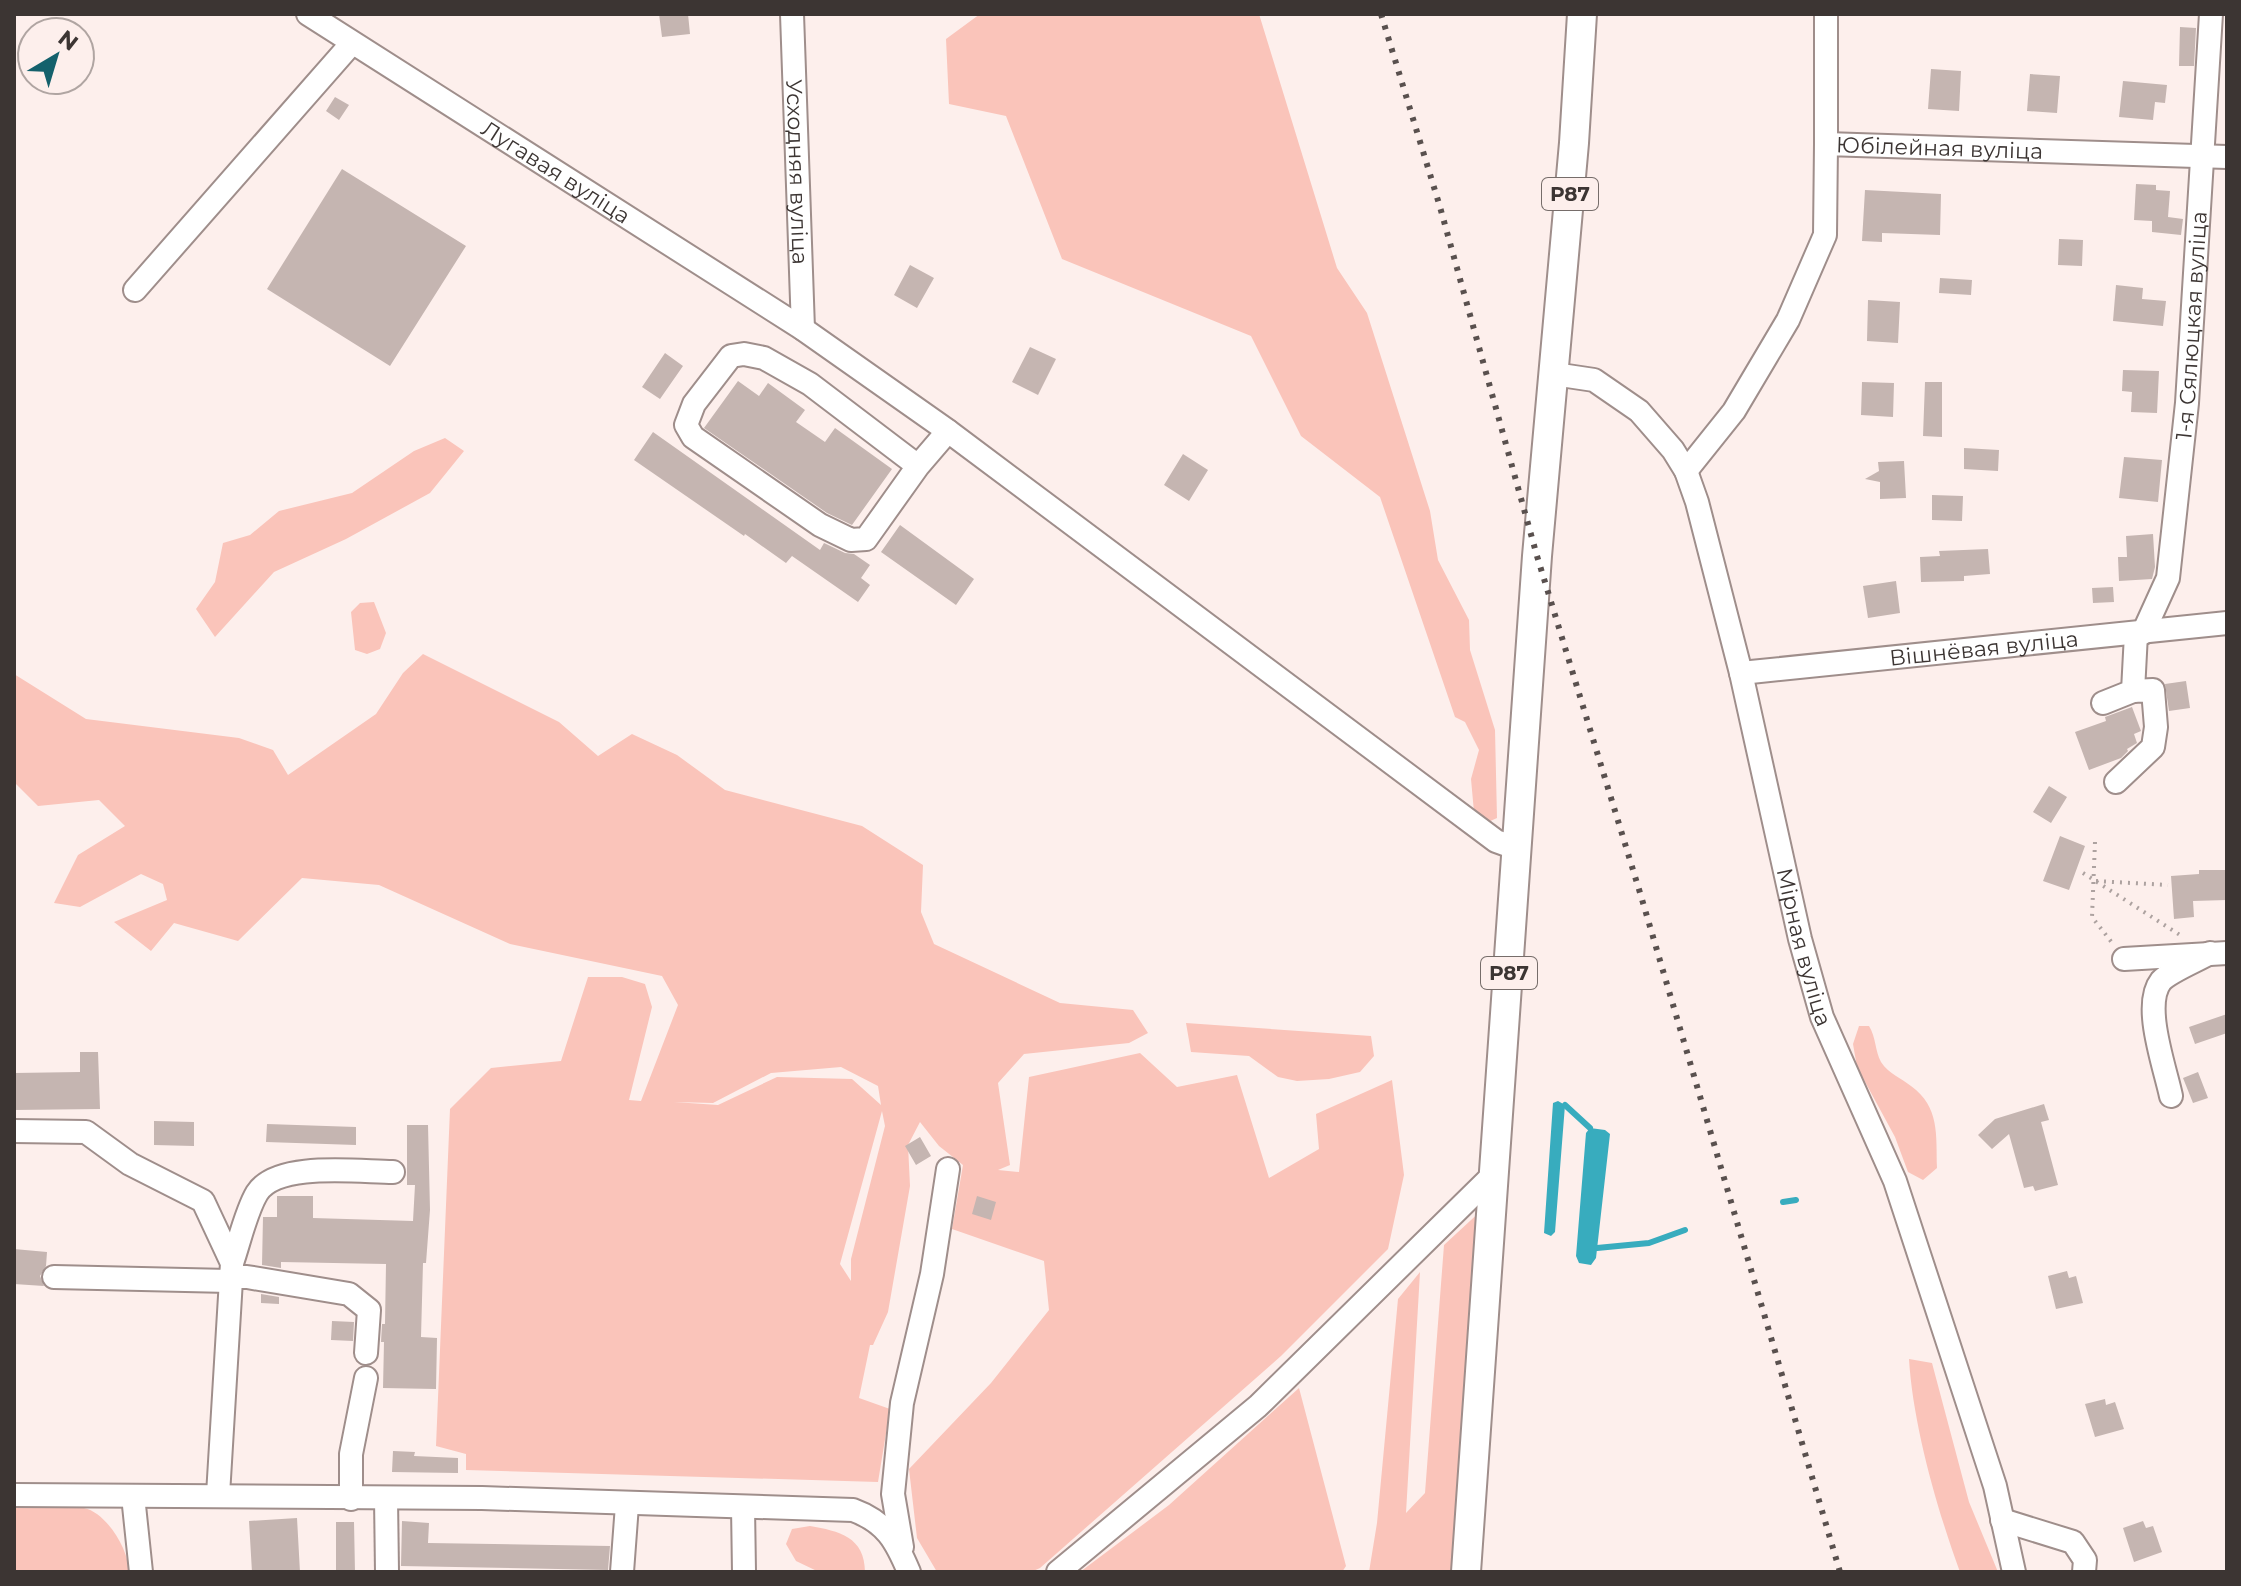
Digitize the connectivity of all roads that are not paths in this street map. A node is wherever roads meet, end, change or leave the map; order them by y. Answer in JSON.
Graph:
{"nodes":[{"id":1,"x":308,"y":14,"type":"edge"},
{"id":2,"x":792,"y":14,"type":"edge"},
{"id":3,"x":1582,"y":14,"type":"edge"},
{"id":4,"x":1826,"y":14,"type":"edge"},
{"id":5,"x":2211,"y":14,"type":"edge"},
{"id":6,"x":352,"y":43,"type":"junction"},
{"id":7,"x":1826,"y":144,"type":"junction"},
{"id":8,"x":2202,"y":157,"type":"junction"},
{"id":9,"x":2227,"y":157,"type":"edge"},
{"id":10,"x":135,"y":290,"type":"dead end"},
{"id":11,"x":803,"y":329,"type":"junction"},
{"id":12,"x":1554,"y":374,"type":"junction"},
{"id":13,"x":948,"y":431,"type":"junction"},
{"id":14,"x":918,"y":466,"type":"junction"},
{"id":15,"x":1686,"y":471,"type":"junction"},
{"id":16,"x":2227,"y":623,"type":"edge"},
{"id":17,"x":2140,"y":633,"type":"junction"},
{"id":18,"x":1741,"y":673,"type":"junction"},
{"id":19,"x":2133,"y":691,"type":"junction"},
{"id":20,"x":2103,"y":703,"type":"dead end"},
{"id":21,"x":2116,"y":782,"type":"dead end"},
{"id":22,"x":1518,"y":849,"type":"junction"},
{"id":23,"x":2218,"y":953,"type":"edge"},
{"id":24,"x":2124,"y":959,"type":"road end"},
{"id":25,"x":2171,"y":1096,"type":"dead end"},
{"id":26,"x":14,"y":1131,"type":"edge"},
{"id":27,"x":948,"y":1169,"type":"dead end"},
{"id":28,"x":393,"y":1172,"type":"dead end"},
{"id":29,"x":1494,"y":1174,"type":"junction"},
{"id":30,"x":230,"y":1274,"type":"junction"},
{"id":31,"x":54,"y":1277,"type":"dead end"},
{"id":32,"x":366,"y":1353,"type":"dead end"},
{"id":33,"x":366,"y":1378,"type":"dead end"},
{"id":34,"x":14,"y":1495,"type":"edge"},
{"id":35,"x":218,"y":1495,"type":"junction"},
{"id":36,"x":133,"y":1496,"type":"junction"},
{"id":37,"x":386,"y":1498,"type":"junction"},
{"id":38,"x":351,"y":1499,"type":"junction"},
{"id":39,"x":627,"y":1505,"type":"junction"},
{"id":40,"x":743,"y":1507,"type":"junction"},
{"id":41,"x":2002,"y":1520,"type":"junction"},
{"id":42,"x":906,"y":1568,"type":"edge"},
{"id":43,"x":141,"y":1572,"type":"edge"},
{"id":44,"x":387,"y":1572,"type":"edge"},
{"id":45,"x":622,"y":1572,"type":"edge"},
{"id":46,"x":744,"y":1572,"type":"edge"},
{"id":47,"x":1058,"y":1572,"type":"edge"},
{"id":48,"x":1466,"y":1572,"type":"edge"},
{"id":49,"x":2014,"y":1572,"type":"edge"},
{"id":50,"x":2084,"y":1572,"type":"edge"}],
"edges":[{"from":1,"to":6,"type":"street","name":"Лугавая вуліца"},
{"from":2,"to":11,"type":"street","name":"Усходняя вуліца"},
{"from":3,"to":12,"type":"main road","number":"Р87"},
{"from":4,"to":7,"type":"street"},
{"from":5,"to":8,"type":"street","name":"1-я Сялюцкая вуліца"},
{"from":6,"to":10,"type":"street"},
{"from":6,"to":11,"type":"street","name":"Лугавая вуліца"},
{"from":7,"to":8,"type":"street","name":"Юбілейная вуліца"},
{"from":7,"to":15,"type":"street","name":"Юбілейная вуліца"},
{"from":8,"to":9,"type":"street","name":"Юбілейная вуліца"},
{"from":8,"to":17,"type":"street","name":"1-я Сялюцкая вуліца"},
{"from":11,"to":13,"type":"street","name":"Лугавая вуліца"},
{"from":12,"to":15,"type":"street","name":"Мірная вуліца"},
{"from":12,"to":22,"type":"main road","number":"Р87"},
{"from":13,"to":14,"type":"street"},
{"from":13,"to":22,"type":"street","name":"Лугавая вуліца"},
{"from":14,"to":14,"type":"street"},
{"from":15,"to":18,"type":"street","name":"Мірная вуліца"},
{"from":16,"to":17,"type":"street","name":"Вішнёвая вуліца"},
{"from":17,"to":18,"type":"street","name":"Вішнёвая вуліца"},
{"from":17,"to":19,"type":"street"},
{"from":18,"to":41,"type":"street","name":"Мірная вуліца"},
{"from":19,"to":20,"type":"street"},
{"from":19,"to":21,"type":"street"},
{"from":22,"to":29,"type":"main road","number":"Р87"},
{"from":23,"to":24,"type":"street"},
{"from":23,"to":25,"type":"street"},
{"from":26,"to":30,"type":"street"},
{"from":27,"to":42,"type":"street"},
{"from":28,"to":30,"type":"street"},
{"from":29,"to":47,"type":"street"},
{"from":29,"to":48,"type":"main road","number":"Р87"},
{"from":30,"to":31,"type":"street"},
{"from":30,"to":32,"type":"street"},
{"from":30,"to":35,"type":"street"},
{"from":33,"to":38,"type":"street"},
{"from":34,"to":36,"type":"street"},
{"from":35,"to":36,"type":"street"},
{"from":35,"to":38,"type":"street"},
{"from":36,"to":43,"type":"street"},
{"from":37,"to":38,"type":"street"},
{"from":37,"to":39,"type":"street"},
{"from":37,"to":44,"type":"street"},
{"from":39,"to":40,"type":"street"},
{"from":39,"to":45,"type":"street"},
{"from":40,"to":42,"type":"street"},
{"from":40,"to":46,"type":"street"},
{"from":41,"to":49,"type":"street","name":"Мірная вуліца"},
{"from":41,"to":50,"type":"street"}]}
